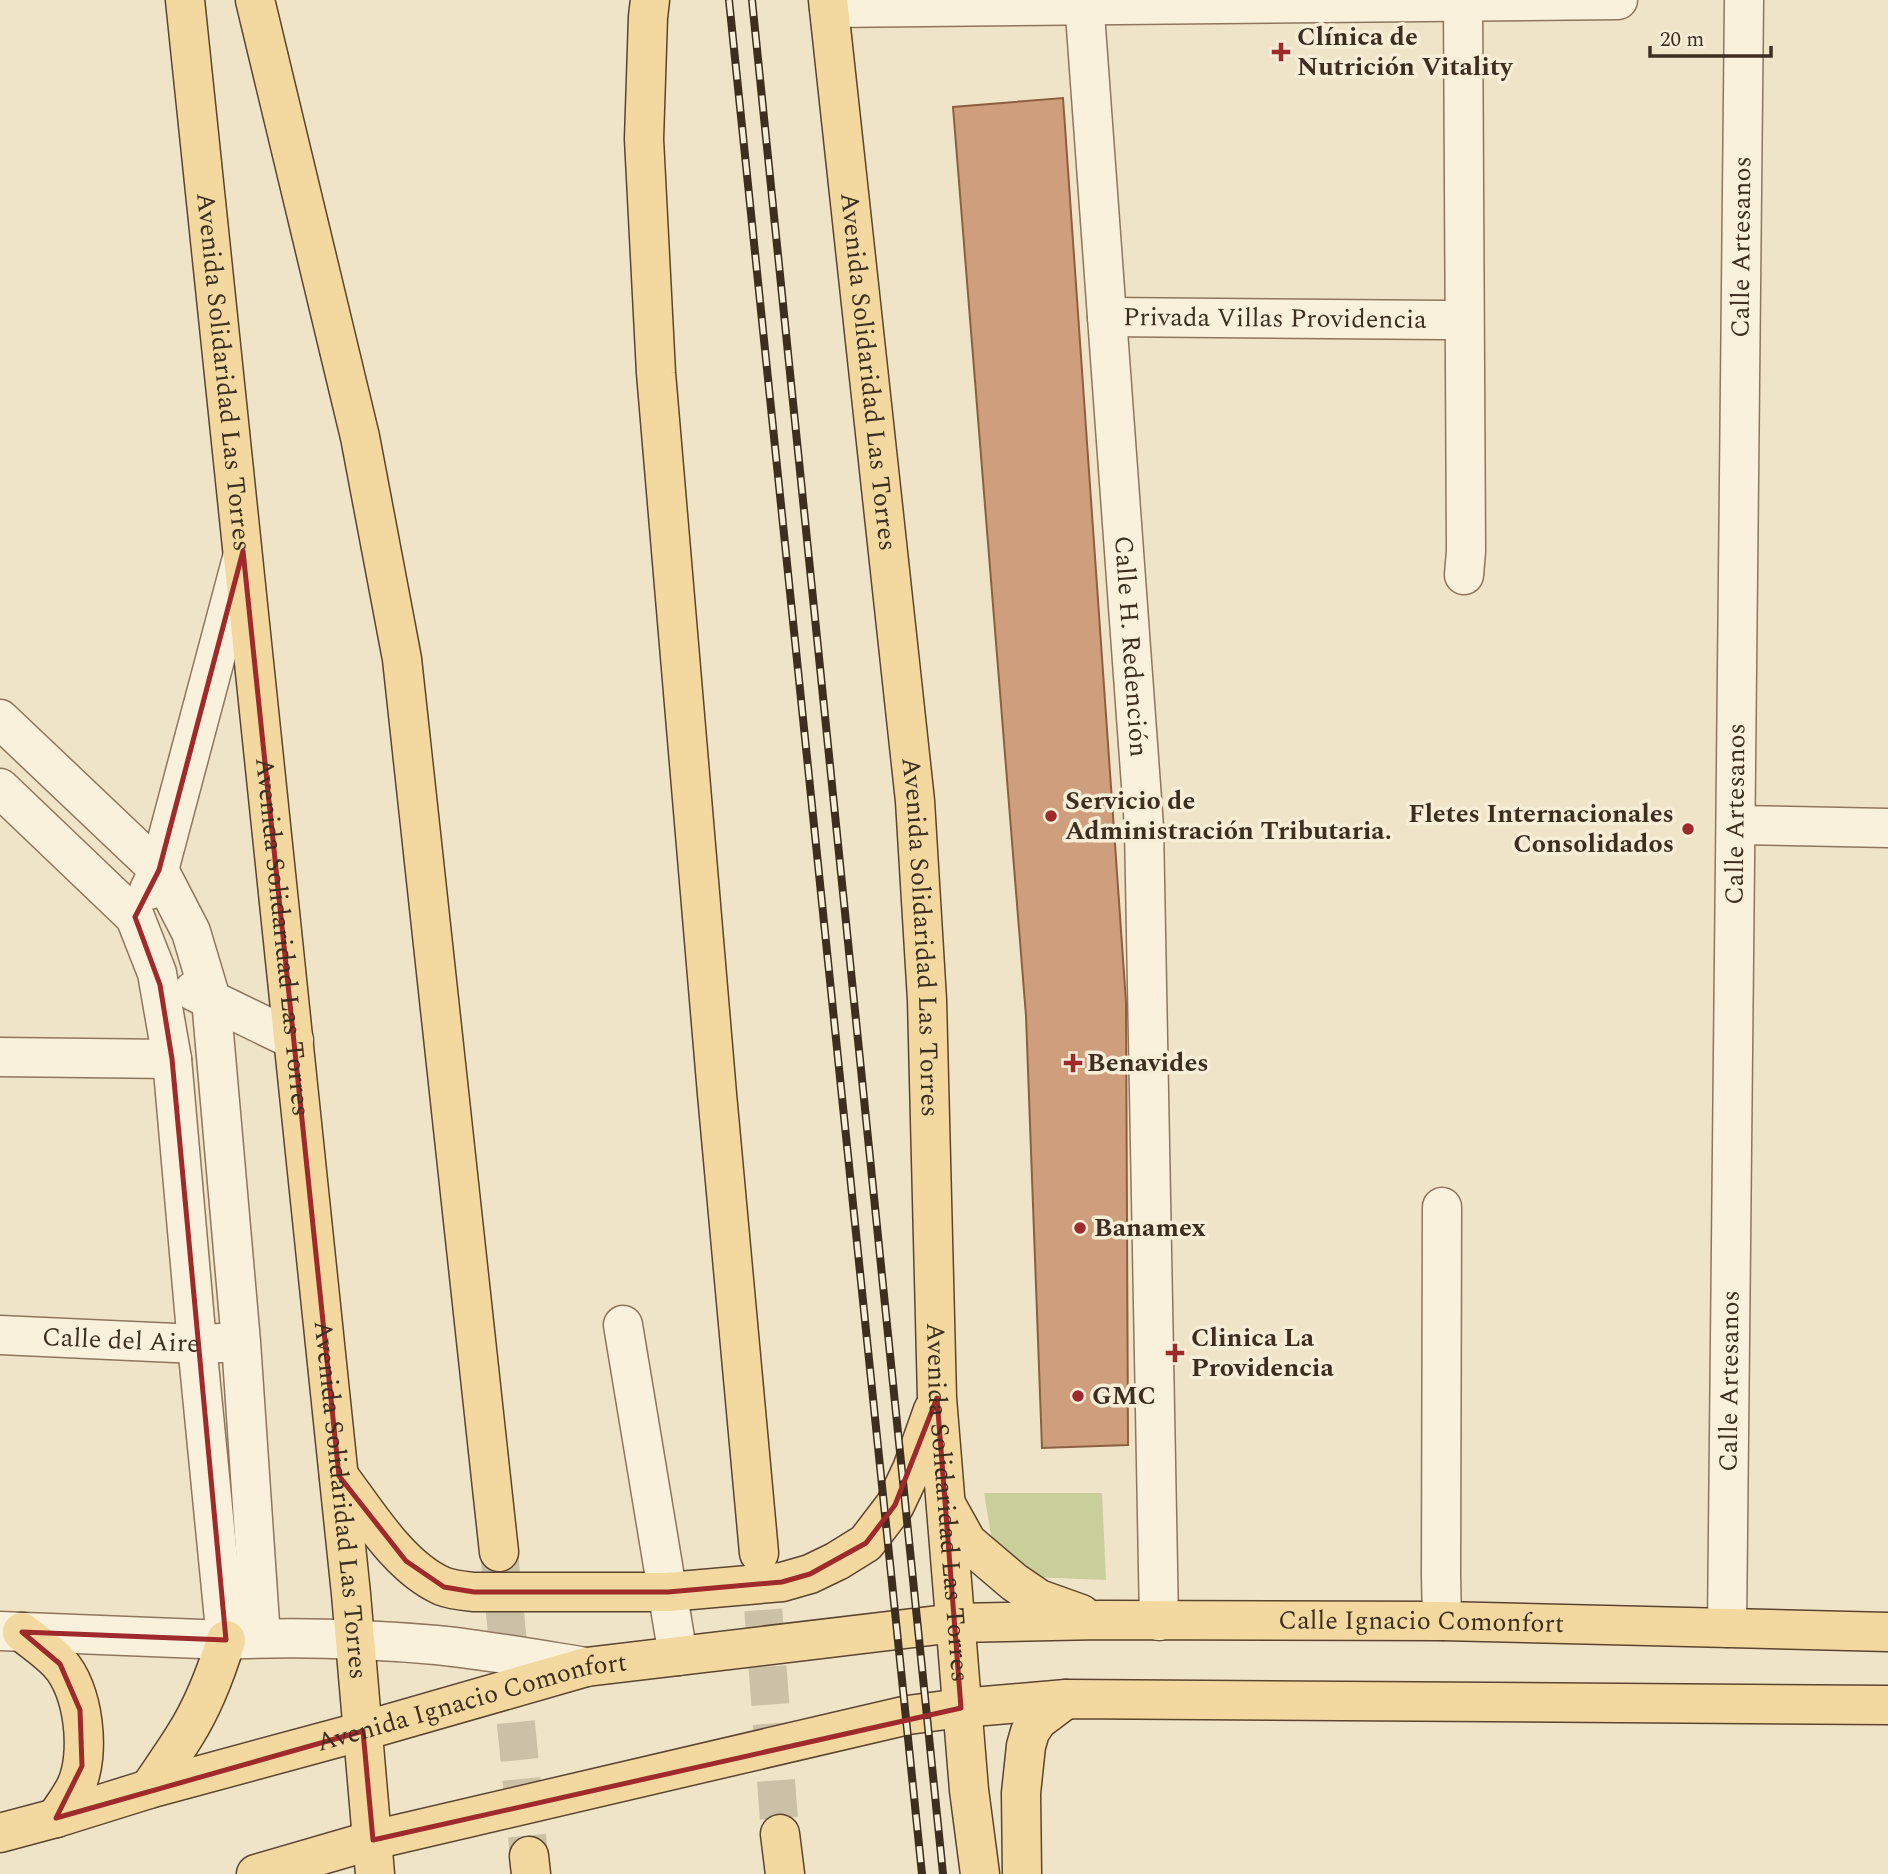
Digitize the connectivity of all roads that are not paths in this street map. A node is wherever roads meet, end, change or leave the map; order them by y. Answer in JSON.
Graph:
{"nodes":[{"id":1,"x":185,"y":0,"type":"edge"},
{"id":2,"x":255,"y":0,"type":"edge"},
{"id":3,"x":650,"y":0,"type":"edge"},
{"id":4,"x":1558,"y":0,"type":"edge"},
{"id":5,"x":1618,"y":0,"type":"edge"},
{"id":6,"x":1744,"y":0,"type":"edge"},
{"id":7,"x":1463,"y":1,"type":"edge"},
{"id":8,"x":1084,"y":3,"type":"edge"},
{"id":9,"x":829,"y":4,"type":"edge"},
{"id":10,"x":1107,"y":317,"type":"junction"},
{"id":11,"x":1444,"y":320,"type":"dead end"},
{"id":12,"x":243,"y":551,"type":"junction"},
{"id":13,"x":1464,"y":575,"type":"dead end"},
{"id":14,"x":0,"y":719,"type":"edge"},
{"id":15,"x":0,"y":788,"type":"edge"},
{"id":16,"x":1736,"y":825,"type":"junction"},
{"id":17,"x":1888,"y":828,"type":"edge"},
{"id":18,"x":159,"y":870,"type":"junction"},
{"id":19,"x":135,"y":917,"type":"junction"},
{"id":20,"x":157,"y":973,"type":"junction"},
{"id":21,"x":211,"y":999,"type":"junction"},
{"id":22,"x":294,"y":1040,"type":"junction"},
{"id":23,"x":0,"y":1057,"type":"edge"},
{"id":24,"x":172,"y":1059,"type":"junction"},
{"id":25,"x":1442,"y":1207,"type":"dead end"},
{"id":26,"x":623,"y":1325,"type":"dead end"},
{"id":27,"x":0,"y":1335,"type":"edge"},
{"id":28,"x":241,"y":1342,"type":"junction"},
{"id":29,"x":197,"y":1344,"type":"junction"},
{"id":30,"x":937,"y":1398,"type":"junction"},
{"id":31,"x":339,"y":1476,"type":"junction"},
{"id":32,"x":946,"y":1504,"type":"junction"},
{"id":33,"x":499,"y":1552,"type":"tunnel mouth"},
{"id":34,"x":759,"y":1553,"type":"tunnel mouth"},
{"id":35,"x":668,"y":1592,"type":"junction"},
{"id":36,"x":1100,"y":1620,"type":"junction"},
{"id":37,"x":1442,"y":1621,"type":"junction"},
{"id":38,"x":1158,"y":1622,"type":"junction"},
{"id":39,"x":956,"y":1623,"type":"junction"},
{"id":40,"x":1727,"y":1629,"type":"junction"},
{"id":41,"x":11,"y":1631,"type":"edge"},
{"id":42,"x":1888,"y":1632,"type":"edge"},
{"id":43,"x":243,"y":1639,"type":"junction"},
{"id":44,"x":356,"y":1640,"type":"junction"},
{"id":45,"x":678,"y":1656,"type":"junction"},
{"id":46,"x":586,"y":1667,"type":"junction"},
{"id":47,"x":1066,"y":1699,"type":"junction"},
{"id":48,"x":1888,"y":1705,"type":"edge"},
{"id":49,"x":961,"y":1708,"type":"junction"},
{"id":50,"x":363,"y":1731,"type":"junction"},
{"id":51,"x":149,"y":1789,"type":"junction"},
{"id":52,"x":56,"y":1818,"type":"junction"},
{"id":53,"x":0,"y":1833,"type":"edge"},
{"id":54,"x":780,"y":1834,"type":"tunnel mouth"},
{"id":55,"x":374,"y":1857,"type":"edge"},
{"id":56,"x":256,"y":1874,"type":"edge"},
{"id":57,"x":785,"y":1874,"type":"edge"},
{"id":58,"x":980,"y":1874,"type":"edge"},
{"id":59,"x":1022,"y":1874,"type":"edge"}],
"edges":[{"from":1,"to":12,"type":"main road","name":"Avenida Solidaridad Las Torres"},
{"from":2,"to":33,"type":"main road"},
{"from":3,"to":34,"type":"main road"},
{"from":4,"to":5,"type":"street"},
{"from":4,"to":7,"type":"street"},
{"from":6,"to":16,"type":"street","name":"Calle Artesanos"},
{"from":7,"to":8,"type":"street"},
{"from":7,"to":13,"type":"street"},
{"from":8,"to":9,"type":"street"},
{"from":8,"to":10,"type":"street","name":"Calle H. Redención"},
{"from":9,"to":30,"type":"main road","name":"Avenida Solidaridad Las Torres"},
{"from":10,"to":11,"type":"street","name":"Privada Villas Providencia"},
{"from":10,"to":38,"type":"street","name":"Calle H. Redención"},
{"from":12,"to":18,"type":"street"},
{"from":12,"to":22,"type":"main road","name":"Avenida Solidaridad Las Torres"},
{"from":14,"to":18,"type":"street"},
{"from":15,"to":19,"type":"street"},
{"from":16,"to":17,"type":"street"},
{"from":16,"to":40,"type":"street","name":"Calle Artesanos"},
{"from":18,"to":19,"type":"street"},
{"from":18,"to":21,"type":"street"},
{"from":19,"to":20,"type":"street"},
{"from":20,"to":21,"type":"street"},
{"from":20,"to":24,"type":"street"},
{"from":21,"to":22,"type":"street"},
{"from":21,"to":28,"type":"street"},
{"from":22,"to":31,"type":"main road","name":"Avenida Solidaridad Las Torres"},
{"from":23,"to":24,"type":"street"},
{"from":24,"to":29,"type":"street"},
{"from":25,"to":37,"type":"street"},
{"from":26,"to":35,"type":"street"},
{"from":27,"to":29,"type":"street","name":"Calle del Aire"},
{"from":28,"to":29,"type":"street","name":"Calle del Aire"},
{"from":28,"to":43,"type":"street"},
{"from":29,"to":43,"type":"street"},
{"from":30,"to":32,"type":"main road","name":"Avenida Solidaridad Las Torres"},
{"from":30,"to":35,"type":"main road"},
{"from":31,"to":35,"type":"main road"},
{"from":31,"to":44,"type":"main road","name":"Avenida Solidaridad Las Torres"},
{"from":32,"to":36,"type":"main road"},
{"from":32,"to":39,"type":"main road","name":"Avenida Solidaridad Las Torres"},
{"from":35,"to":45,"type":"street"},
{"from":36,"to":38,"type":"main road","name":"Calle Ignacio Comonfort"},
{"from":36,"to":39,"type":"main road","name":"Calle Ignacio Comonfort"},
{"from":37,"to":38,"type":"main road","name":"Calle Ignacio Comonfort"},
{"from":37,"to":40,"type":"main road","name":"Calle Ignacio Comonfort"},
{"from":39,"to":45,"type":"main road","name":"Avenida Ignacio Comonfort"},
{"from":39,"to":49,"type":"main road","name":"Avenida Solidaridad Las Torres"},
{"from":40,"to":42,"type":"main road","name":"Calle Ignacio Comonfort"},
{"from":41,"to":43,"type":"street"},
{"from":41,"to":52,"type":"main road"},
{"from":43,"to":44,"type":"street"},
{"from":43,"to":51,"type":"main road"},
{"from":44,"to":46,"type":"street"},
{"from":44,"to":50,"type":"main road","name":"Avenida Solidaridad Las Torres"},
{"from":45,"to":46,"type":"main road","name":"Avenida Ignacio Comonfort"},
{"from":46,"to":50,"type":"main road","name":"Avenida Ignacio Comonfort"},
{"from":47,"to":48,"type":"main road"},
{"from":47,"to":49,"type":"main road"},
{"from":47,"to":59,"type":"main road"},
{"from":49,"to":55,"type":"main road"},
{"from":49,"to":58,"type":"main road","name":"Avenida Solidaridad Las Torres"},
{"from":50,"to":51,"type":"main road","name":"Avenida Ignacio Comonfort"},
{"from":50,"to":55,"type":"main road","name":"Avenida Solidaridad Las Torres"},
{"from":51,"to":52,"type":"main road","name":"Avenida Ignacio Comonfort"},
{"from":52,"to":53,"type":"main road","name":"Avenida Ignacio Comonfort"},
{"from":54,"to":57,"type":"main road"},
{"from":55,"to":56,"type":"main road"}]}
